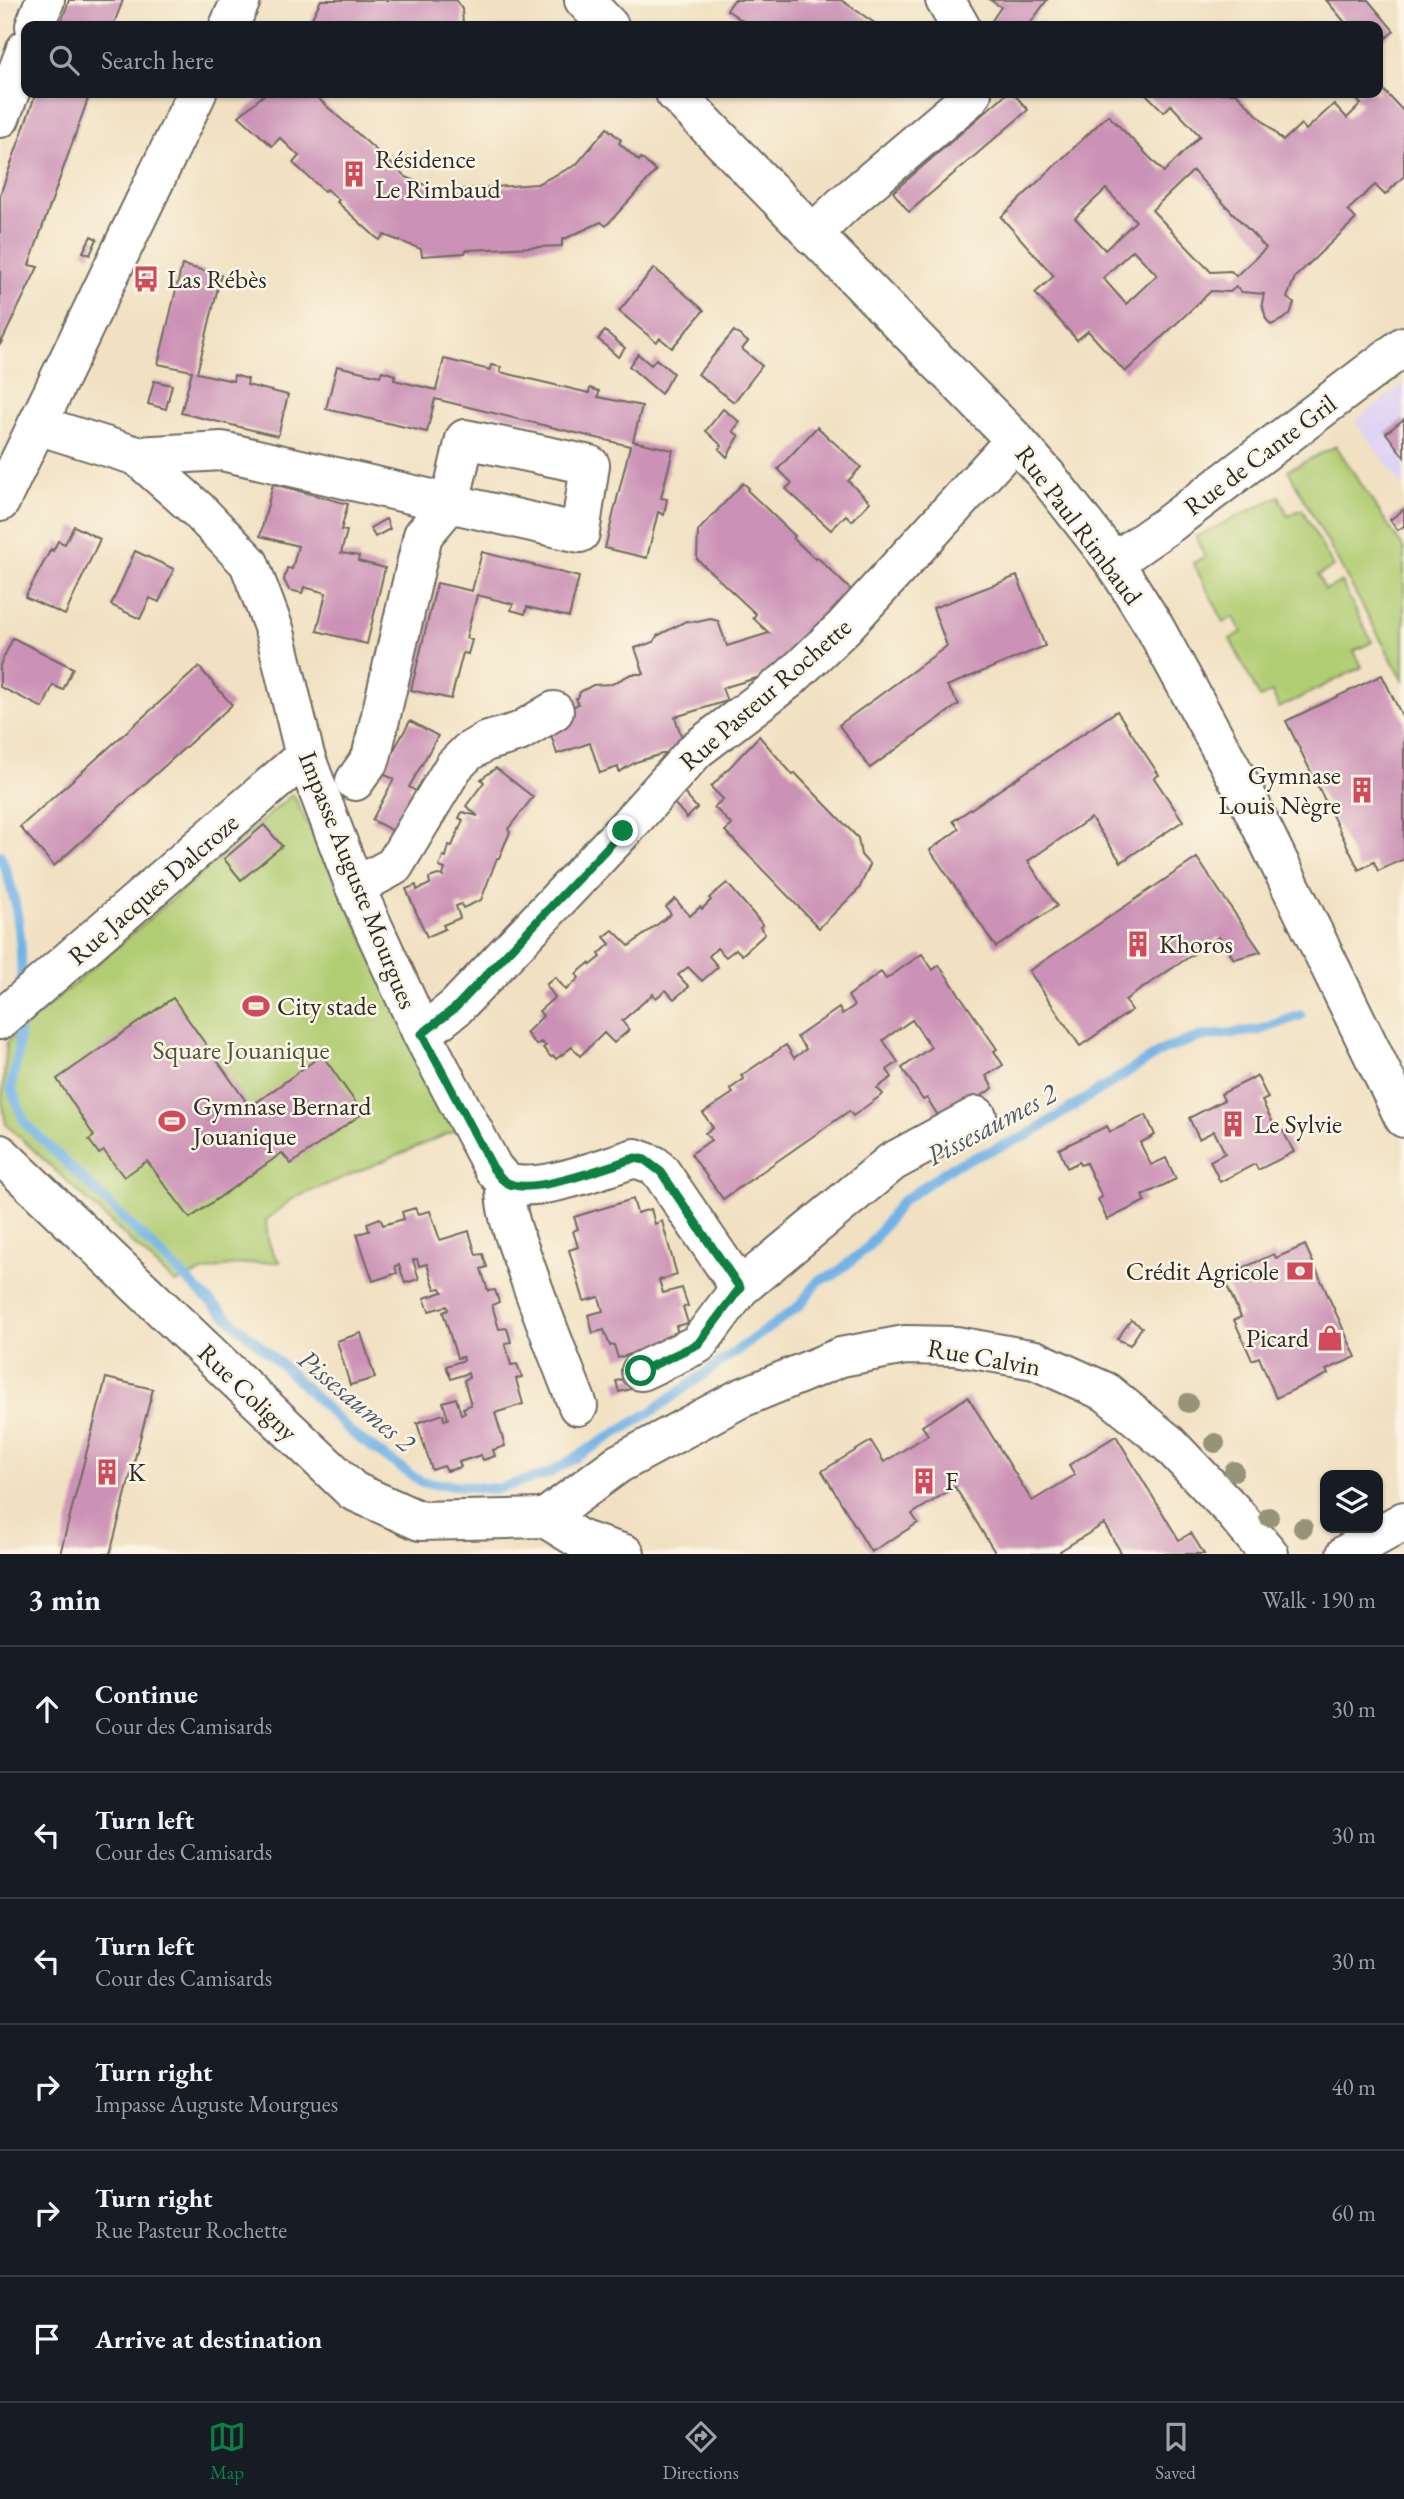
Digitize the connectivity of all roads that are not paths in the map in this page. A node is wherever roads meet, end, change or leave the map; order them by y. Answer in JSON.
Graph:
{"nodes":[{"id":1,"x":45,"y":0,"type":"edge"},
{"id":2,"x":241,"y":0,"type":"edge"},
{"id":3,"x":584,"y":0,"type":"edge"},
{"id":4,"x":946,"y":0,"type":"edge"},
{"id":5,"x":37,"y":21,"type":"edge"},
{"id":6,"x":231,"y":21,"type":"edge"},
{"id":7,"x":604,"y":21,"type":"edge"},
{"id":8,"x":957,"y":21,"type":"edge"},
{"id":9,"x":21,"y":62,"type":"edge"},
{"id":10,"x":195,"y":98,"type":"edge"},
{"id":11,"x":680,"y":98,"type":"edge"},
{"id":12,"x":969,"y":98,"type":"edge"},
{"id":13,"x":0,"y":118,"type":"edge"},
{"id":14,"x":812,"y":235,"type":"junction"},
{"id":15,"x":1404,"y":345,"type":"edge"},
{"id":16,"x":37,"y":425,"type":"junction"},
{"id":17,"x":1015,"y":440,"type":"junction"},
{"id":18,"x":137,"y":456,"type":"junction"},
{"id":19,"x":0,"y":502,"type":"edge"},
{"id":20,"x":1114,"y":562,"type":"junction"},
{"id":21,"x":554,"y":710,"type":"dead end"},
{"id":22,"x":305,"y":756,"type":"junction"},
{"id":23,"x":355,"y":782,"type":"dead end"},
{"id":24,"x":355,"y":887,"type":"junction"},
{"id":25,"x":0,"y":1020,"type":"edge"},
{"id":26,"x":422,"y":1034,"type":"junction"},
{"id":27,"x":977,"y":1116,"type":"dead end"},
{"id":28,"x":1404,"y":1118,"type":"edge"},
{"id":29,"x":0,"y":1154,"type":"edge"},
{"id":30,"x":505,"y":1182,"type":"junction"},
{"id":31,"x":740,"y":1288,"type":"junction"},
{"id":32,"x":641,"y":1371,"type":"dead end"},
{"id":33,"x":578,"y":1406,"type":"dead end"},
{"id":34,"x":545,"y":1518,"type":"junction"},
{"id":35,"x":1404,"y":1521,"type":"edge"},
{"id":36,"x":625,"y":1554,"type":"edge"},
{"id":37,"x":1269,"y":1554,"type":"edge"},
{"id":38,"x":1346,"y":1554,"type":"edge"}],
"edges":[{"from":1,"to":5,"type":"street"},
{"from":2,"to":6,"type":"street"},
{"from":3,"to":7,"type":"street"},
{"from":4,"to":8,"type":"street"},
{"from":9,"to":13,"type":"street"},
{"from":10,"to":16,"type":"street"},
{"from":11,"to":14,"type":"street","name":"Rue Paul Rimbaud"},
{"from":12,"to":14,"type":"street"},
{"from":14,"to":17,"type":"street","name":"Rue Paul Rimbaud"},
{"from":15,"to":20,"type":"street","name":"Rue de Cante Gril"},
{"from":16,"to":18,"type":"street","name":"Impasse Auguste Mourgues"},
{"from":16,"to":19,"type":"street"},
{"from":17,"to":20,"type":"street","name":"Rue Paul Rimbaud"},
{"from":17,"to":26,"type":"street","name":"Rue Pasteur Rochette"},
{"from":18,"to":22,"type":"street","name":"Impasse Auguste Mourgues"},
{"from":18,"to":23,"type":"street","name":"Impasse Auguste Mourgues"},
{"from":20,"to":28,"type":"street","name":"Rue Paul Rimbaud"},
{"from":21,"to":24,"type":"street"},
{"from":22,"to":24,"type":"street","name":"Impasse Auguste Mourgues"},
{"from":22,"to":25,"type":"street","name":"Rue Jacques Dalcroze"},
{"from":24,"to":26,"type":"street","name":"Impasse Auguste Mourgues"},
{"from":26,"to":30,"type":"street","name":"Impasse Auguste Mourgues"},
{"from":27,"to":31,"type":"street"},
{"from":29,"to":34,"type":"street","name":"Rue Coligny"},
{"from":30,"to":31,"type":"street"},
{"from":30,"to":33,"type":"street","name":"Impasse Auguste Mourgues"},
{"from":31,"to":32,"type":"street"},
{"from":34,"to":36,"type":"street"},
{"from":34,"to":37,"type":"street","name":"Rue Calvin"},
{"from":35,"to":38,"type":"street"}]}
